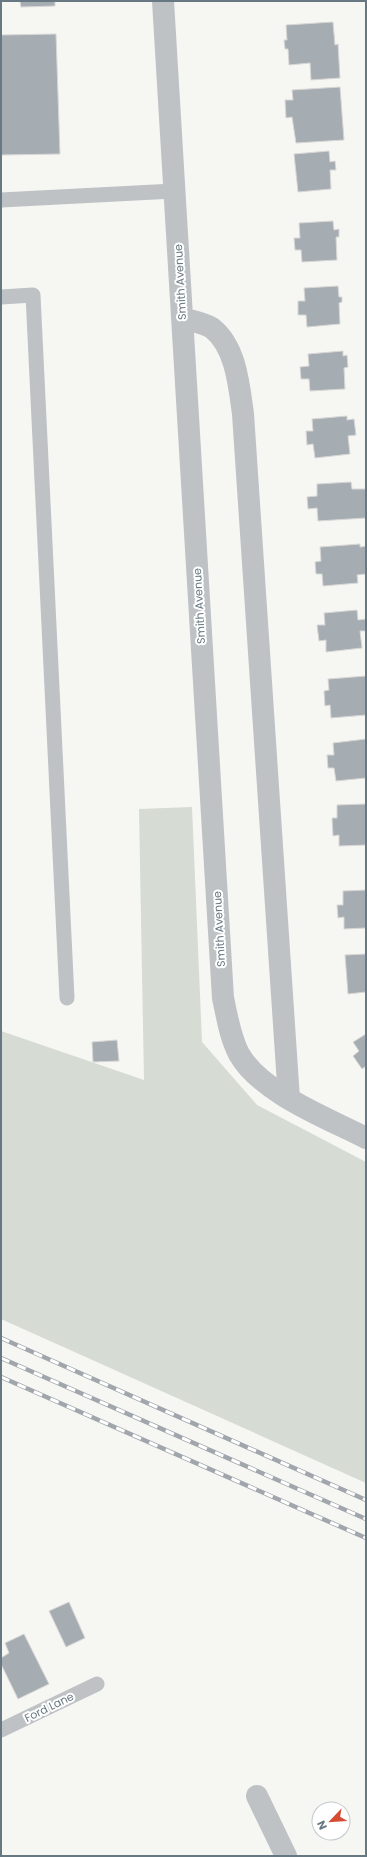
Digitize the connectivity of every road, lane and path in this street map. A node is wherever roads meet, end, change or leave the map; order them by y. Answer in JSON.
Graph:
{"nodes":[{"id":1,"x":163,"y":1,"type":"edge"},
{"id":2,"x":174,"y":191,"type":"junction"},
{"id":3,"x":1,"y":200,"type":"edge"},
{"id":4,"x":1,"y":297,"type":"edge"},
{"id":5,"x":182,"y":318,"type":"junction"},
{"id":6,"x":67,"y":998,"type":"dead end"},
{"id":7,"x":289,"y":1099,"type":"junction"},
{"id":8,"x":366,"y":1138,"type":"edge"},
{"id":9,"x":97,"y":1684,"type":"dead end"},
{"id":10,"x":1,"y":1730,"type":"edge"},
{"id":11,"x":257,"y":1796,"type":"dead end"},
{"id":12,"x":286,"y":1856,"type":"edge"}],
"edges":[{"from":1,"to":2,"type":"street","name":"Smith Avenue"},
{"from":2,"to":3,"type":"lane"},
{"from":2,"to":5,"type":"street","name":"Smith Avenue"},
{"from":4,"to":6,"type":"lane"},
{"from":5,"to":7,"type":"street","name":"Smith Avenue"},
{"from":5,"to":7,"type":"street"},
{"from":7,"to":8,"type":"street","name":"Smith Avenue"},
{"from":9,"to":10,"type":"lane","name":"Ford Lane"},
{"from":11,"to":12,"type":"street"}]}
